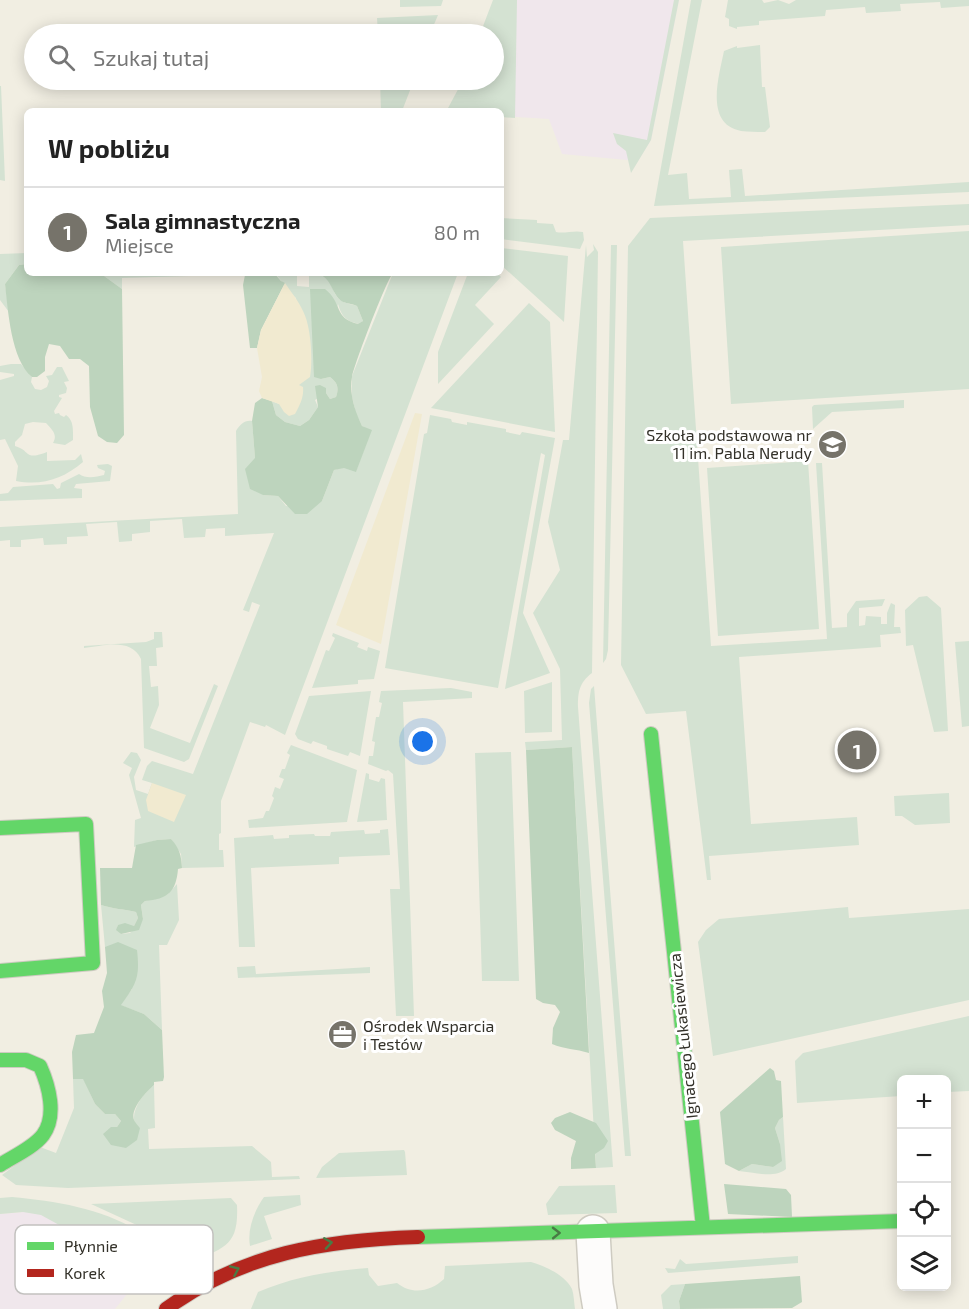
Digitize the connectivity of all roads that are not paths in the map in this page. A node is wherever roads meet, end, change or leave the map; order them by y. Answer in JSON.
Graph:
{"nodes":[{"id":1,"x":651,"y":734,"type":"dead end"},
{"id":2,"x":0,"y":828,"type":"edge"},
{"id":3,"x":0,"y":971,"type":"edge"},
{"id":4,"x":0,"y":1060,"type":"edge"},
{"id":5,"x":0,"y":1165,"type":"edge"},
{"id":6,"x":897,"y":1221,"type":"edge"},
{"id":7,"x":704,"y":1227,"type":"junction"},
{"id":8,"x":593,"y":1232,"type":"junction"},
{"id":9,"x":213,"y":1281,"type":"edge"},
{"id":10,"x":186,"y":1294,"type":"edge"},
{"id":11,"x":166,"y":1309,"type":"edge"},
{"id":12,"x":600,"y":1309,"type":"edge"}],
"edges":[{"from":1,"to":7,"type":"street","name":"Ignacego Łukasiewicza"},
{"from":2,"to":3,"type":"street"},
{"from":4,"to":5,"type":"street"},
{"from":6,"to":7,"type":"street"},
{"from":7,"to":8,"type":"street"},
{"from":9,"to":8,"type":"street","one_way":true},
{"from":8,"to":12,"type":"street"},
{"from":11,"to":10,"type":"street","one_way":true}]}
